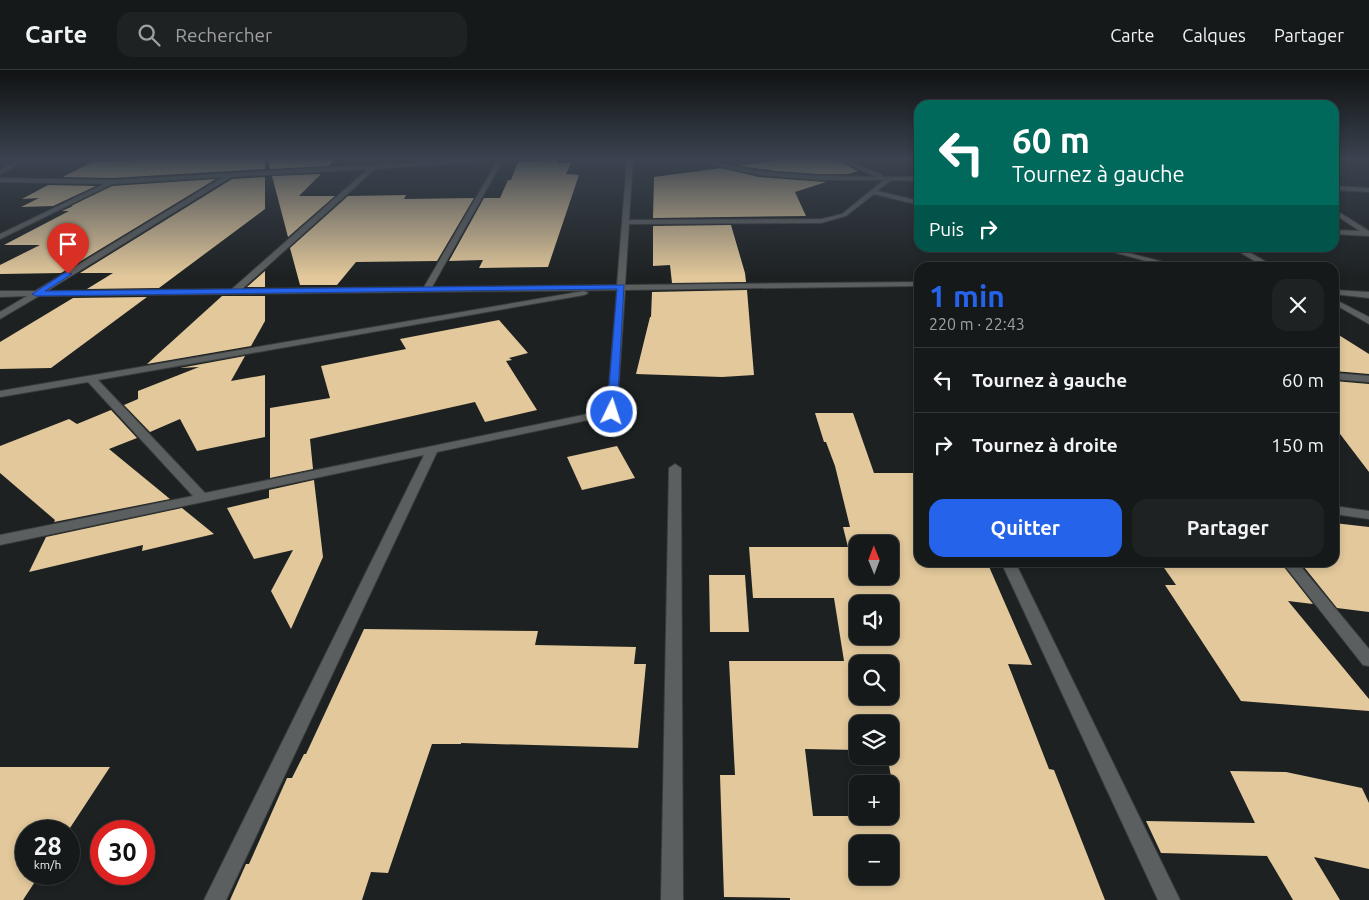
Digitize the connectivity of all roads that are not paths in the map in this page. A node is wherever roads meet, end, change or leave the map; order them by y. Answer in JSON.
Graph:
{"nodes":[{"id":1,"x":78,"y":199,"type":"edge"},
{"id":2,"x":193,"y":199,"type":"edge"},
{"id":3,"x":338,"y":199,"type":"edge"},
{"id":4,"x":479,"y":199,"type":"edge"},
{"id":5,"x":628,"y":199,"type":"edge"},
{"id":6,"x":865,"y":199,"type":"edge"},
{"id":7,"x":901,"y":199,"type":"edge"},
{"id":8,"x":914,"y":202,"type":"edge"},
{"id":9,"x":1339,"y":214,"type":"edge"},
{"id":10,"x":626,"y":222,"type":"junction"},
{"id":11,"x":1339,"y":232,"type":"edge"},
{"id":12,"x":1369,"y":234,"type":"edge"},
{"id":13,"x":0,"y":237,"type":"edge"},
{"id":14,"x":1118,"y":252,"type":"edge"},
{"id":15,"x":1244,"y":252,"type":"edge"},
{"id":16,"x":1159,"y":262,"type":"edge"},
{"id":17,"x":1262,"y":262,"type":"edge"},
{"id":18,"x":914,"y":284,"type":"edge"},
{"id":19,"x":621,"y":287,"type":"junction"},
{"id":20,"x":427,"y":289,"type":"junction"},
{"id":21,"x":235,"y":291,"type":"junction"},
{"id":22,"x":1339,"y":292,"type":"edge"},
{"id":23,"x":0,"y":294,"type":"edge"},
{"id":24,"x":36,"y":294,"type":"junction"},
{"id":25,"x":1369,"y":294,"type":"edge"},
{"id":26,"x":1339,"y":304,"type":"edge"},
{"id":27,"x":0,"y":316,"type":"edge"},
{"id":28,"x":1369,"y":321,"type":"edge"},
{"id":29,"x":1339,"y":376,"type":"edge"},
{"id":30,"x":91,"y":379,"type":"junction"},
{"id":31,"x":1369,"y":379,"type":"edge"},
{"id":32,"x":0,"y":394,"type":"edge"},
{"id":33,"x":432,"y":450,"type":"junction"},
{"id":34,"x":675,"y":468,"type":"dead end"},
{"id":35,"x":202,"y":498,"type":"junction"},
{"id":36,"x":1339,"y":511,"type":"edge"},
{"id":37,"x":1369,"y":515,"type":"edge"},
{"id":38,"x":0,"y":540,"type":"edge"},
{"id":39,"x":1010,"y":567,"type":"edge"},
{"id":40,"x":1293,"y":567,"type":"edge"},
{"id":41,"x":1369,"y":660,"type":"edge"},
{"id":42,"x":215,"y":900,"type":"edge"},
{"id":43,"x":672,"y":900,"type":"edge"},
{"id":44,"x":1169,"y":900,"type":"edge"}],
"edges":[{"from":1,"to":13,"type":"street"},
{"from":2,"to":24,"type":"street"},
{"from":3,"to":21,"type":"street"},
{"from":4,"to":20,"type":"street"},
{"from":5,"to":10,"type":"street"},
{"from":6,"to":10,"type":"street"},
{"from":7,"to":8,"type":"street"},
{"from":9,"to":12,"type":"street"},
{"from":10,"to":19,"type":"street"},
{"from":11,"to":12,"type":"street"},
{"from":14,"to":16,"type":"street"},
{"from":15,"to":17,"type":"street"},
{"from":18,"to":19,"type":"street"},
{"from":19,"to":20,"type":"street"},
{"from":19,"to":30,"type":"street"},
{"from":19,"to":33,"type":"street"},
{"from":20,"to":21,"type":"street"},
{"from":21,"to":24,"type":"street"},
{"from":22,"to":25,"type":"street"},
{"from":23,"to":24,"type":"street"},
{"from":24,"to":27,"type":"street"},
{"from":26,"to":28,"type":"street"},
{"from":29,"to":31,"type":"street"},
{"from":30,"to":32,"type":"street"},
{"from":30,"to":35,"type":"street"},
{"from":33,"to":35,"type":"street"},
{"from":33,"to":42,"type":"street"},
{"from":34,"to":43,"type":"street"},
{"from":35,"to":38,"type":"street"},
{"from":36,"to":37,"type":"street"},
{"from":39,"to":44,"type":"street"},
{"from":40,"to":41,"type":"street"}]}
